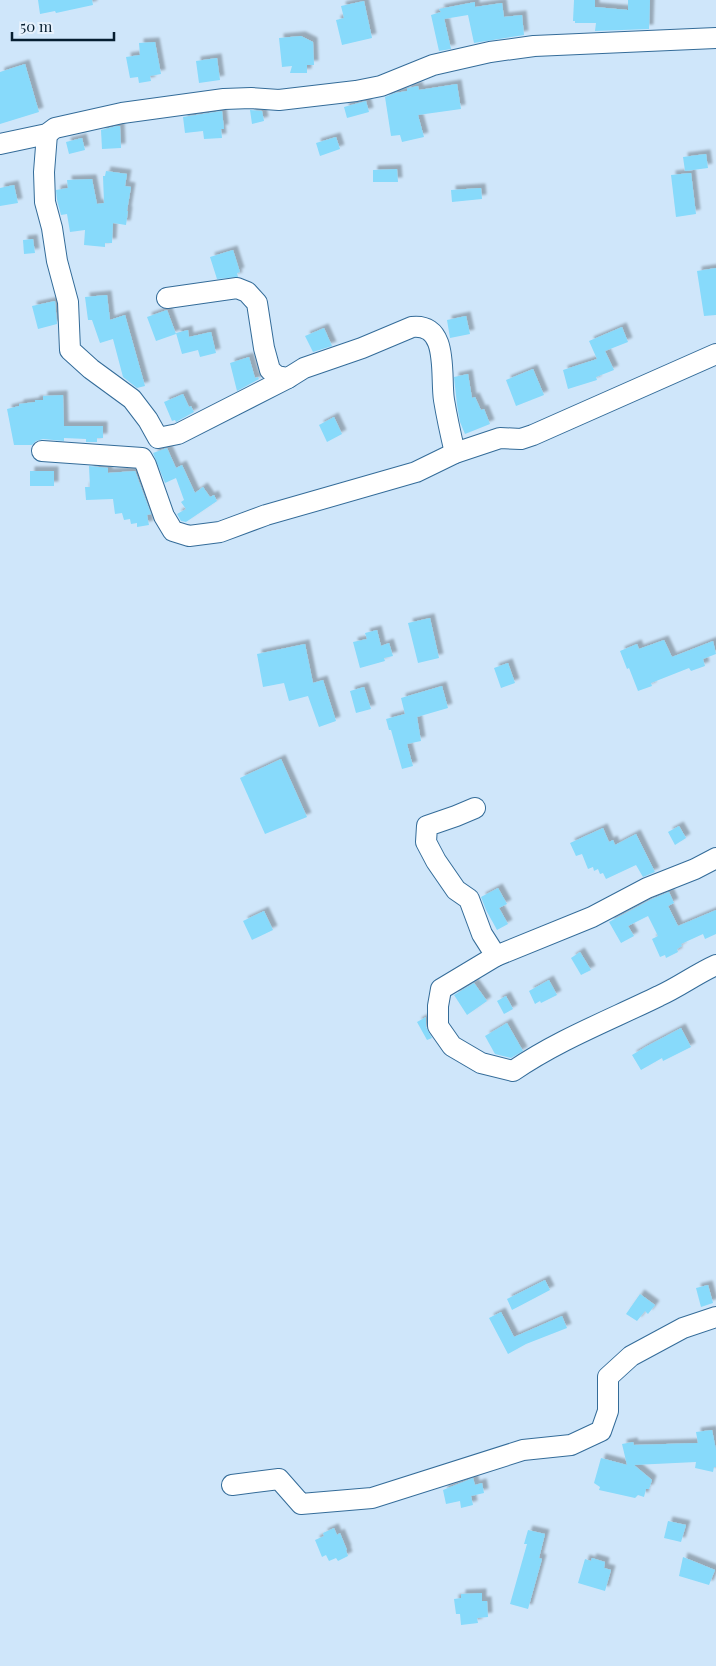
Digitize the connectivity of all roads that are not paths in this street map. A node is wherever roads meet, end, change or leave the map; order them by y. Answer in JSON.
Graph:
{"nodes":[{"id":1,"x":716,"y":38,"type":"edge"},
{"id":2,"x":47,"y":134,"type":"junction"},
{"id":3,"x":0,"y":144,"type":"edge"},
{"id":4,"x":168,"y":298,"type":"dead end"},
{"id":5,"x":716,"y":354,"type":"edge"},
{"id":6,"x":288,"y":378,"type":"junction"},
{"id":7,"x":42,"y":451,"type":"dead end"},
{"id":8,"x":455,"y":453,"type":"junction"},
{"id":9,"x":475,"y":808,"type":"dead end"},
{"id":10,"x":716,"y":858,"type":"edge"},
{"id":11,"x":496,"y":956,"type":"junction"},
{"id":12,"x":716,"y":965,"type":"edge"},
{"id":13,"x":716,"y":1317,"type":"edge"},
{"id":14,"x":232,"y":1485,"type":"dead end"}],
"edges":[{"from":1,"to":2,"type":"street"},
{"from":2,"to":3,"type":"street"},
{"from":2,"to":6,"type":"street"},
{"from":4,"to":6,"type":"street"},
{"from":5,"to":8,"type":"street"},
{"from":6,"to":8,"type":"street"},
{"from":7,"to":8,"type":"street"},
{"from":9,"to":11,"type":"street"},
{"from":10,"to":11,"type":"street"},
{"from":11,"to":12,"type":"street"},
{"from":13,"to":14,"type":"street"}]}
